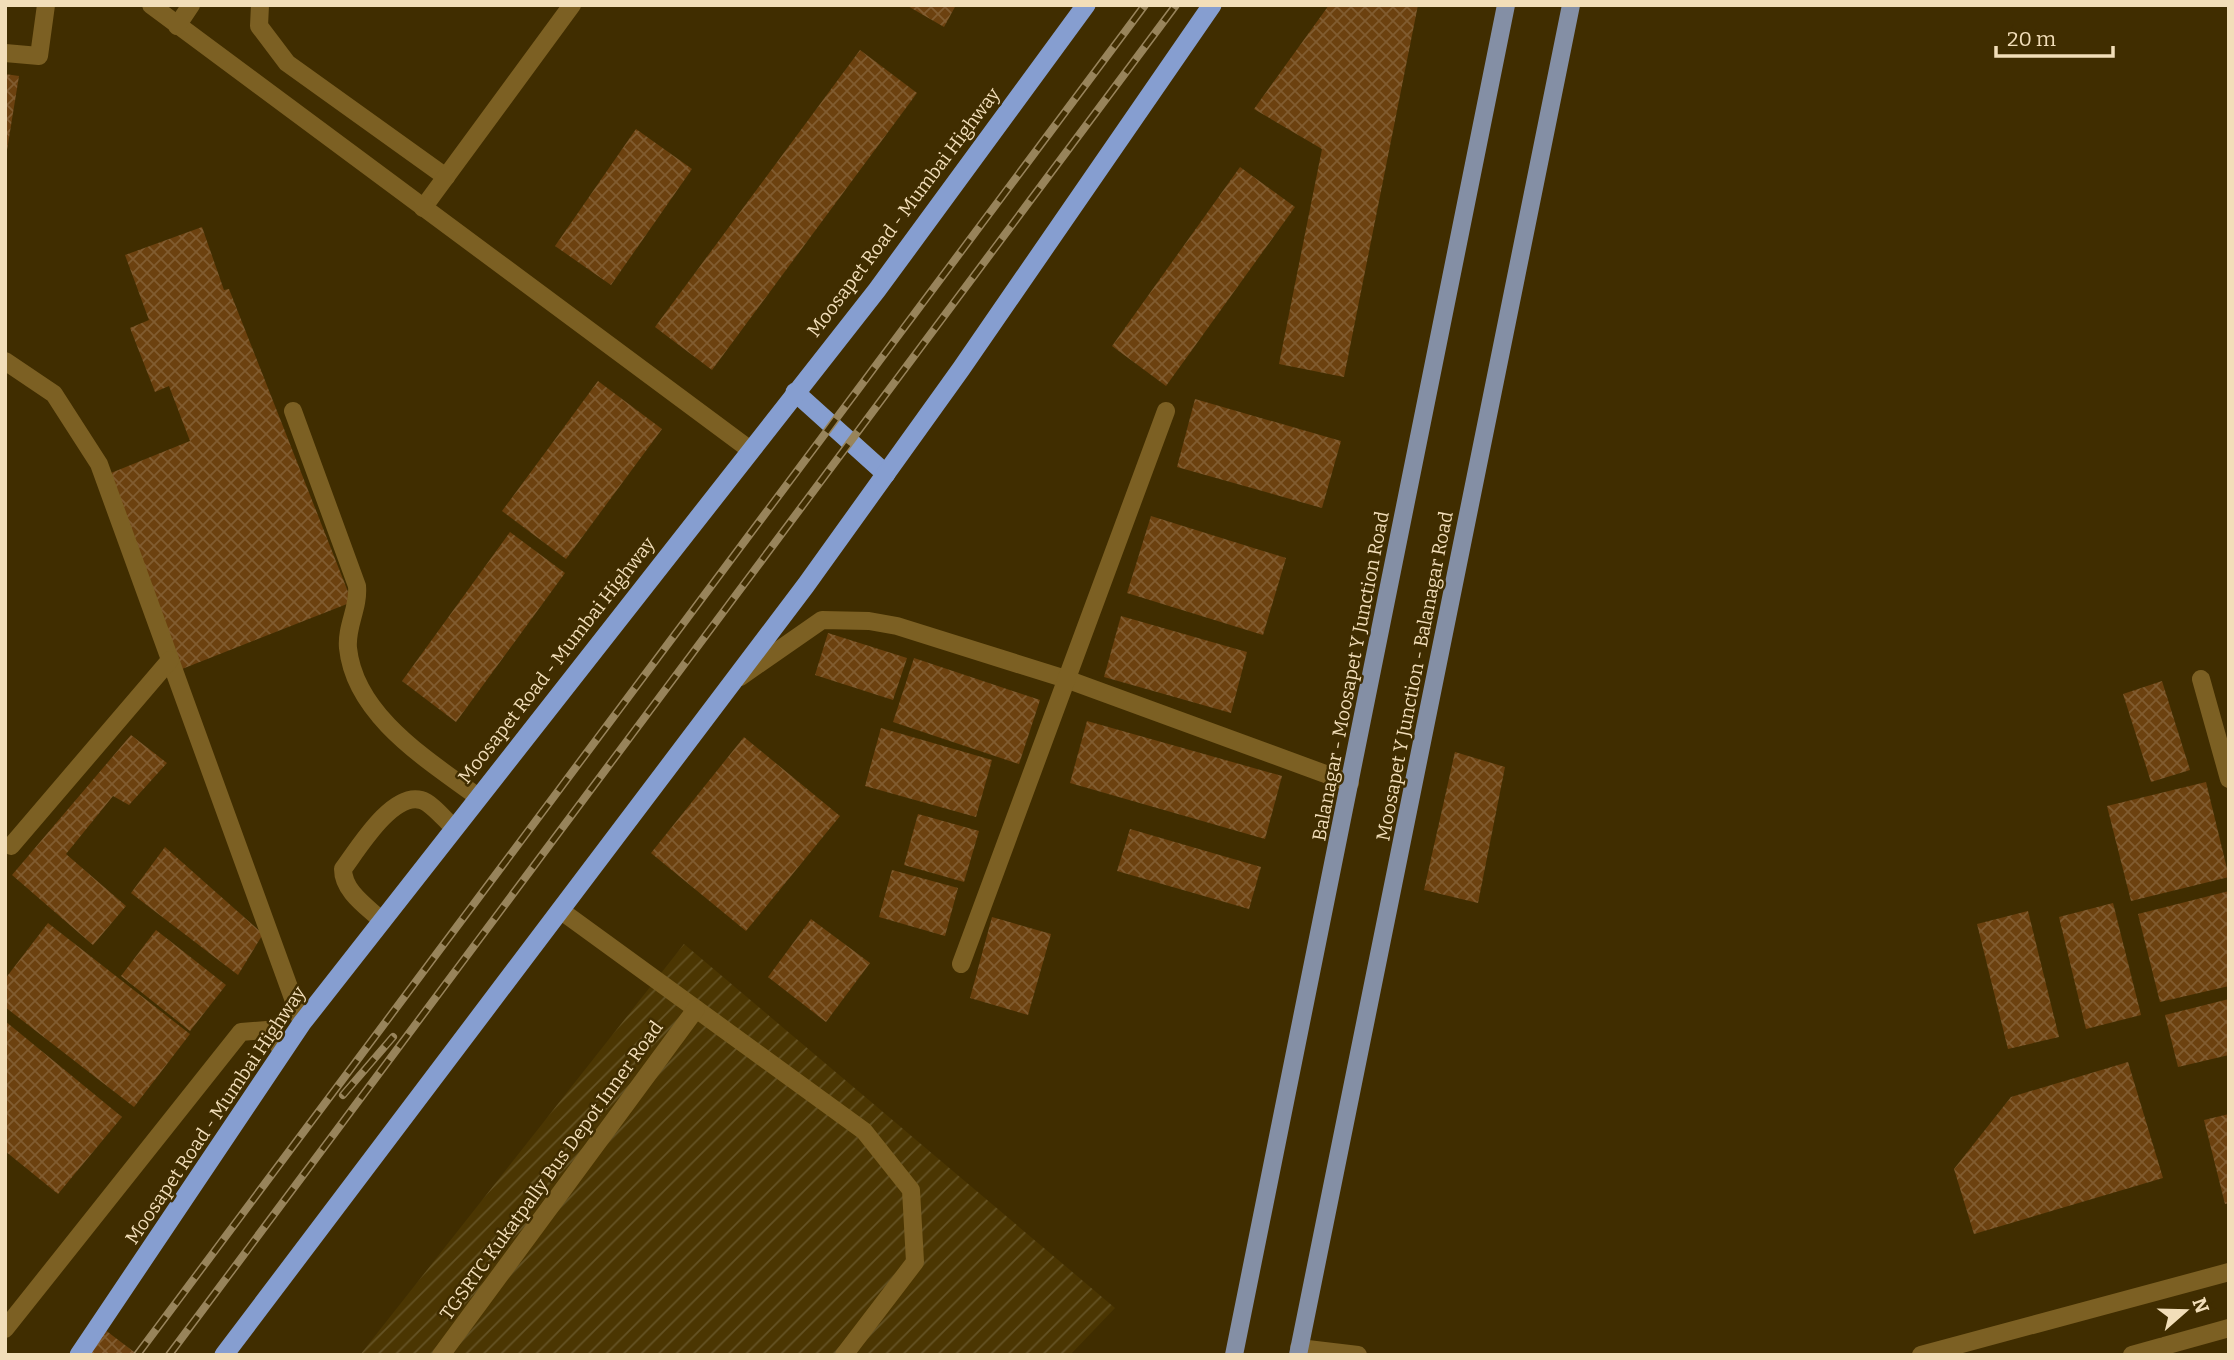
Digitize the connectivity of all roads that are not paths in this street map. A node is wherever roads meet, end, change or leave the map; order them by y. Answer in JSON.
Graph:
{"nodes":[{"id":1,"x":46,"y":5,"type":"edge"},
{"id":2,"x":151,"y":5,"type":"edge"},
{"id":3,"x":191,"y":5,"type":"edge"},
{"id":4,"x":260,"y":5,"type":"edge"},
{"id":5,"x":572,"y":5,"type":"edge"},
{"id":6,"x":1086,"y":5,"type":"edge"},
{"id":7,"x":1212,"y":5,"type":"edge"},
{"id":8,"x":1506,"y":5,"type":"edge"},
{"id":9,"x":1571,"y":5,"type":"edge"},
{"id":10,"x":177,"y":26,"type":"junction"},
{"id":11,"x":5,"y":53,"type":"edge"},
{"id":12,"x":446,"y":177,"type":"junction"},
{"id":13,"x":423,"y":208,"type":"junction"},
{"id":14,"x":5,"y":361,"type":"edge"},
{"id":15,"x":795,"y":392,"type":"junction"},
{"id":16,"x":293,"y":411,"type":"dead end"},
{"id":17,"x":1166,"y":411,"type":"dead end"},
{"id":18,"x":749,"y":449,"type":"junction"},
{"id":19,"x":886,"y":474,"type":"junction"},
{"id":20,"x":170,"y":660,"type":"junction"},
{"id":21,"x":1066,"y":679,"type":"junction"},
{"id":22,"x":2201,"y":680,"type":"dead end"},
{"id":23,"x":730,"y":685,"type":"junction"},
{"id":24,"x":2229,"y":779,"type":"edge"},
{"id":25,"x":1350,"y":783,"type":"junction"},
{"id":26,"x":478,"y":797,"type":"junction"},
{"id":27,"x":454,"y":828,"type":"junction"},
{"id":28,"x":11,"y":845,"type":"dead end"},
{"id":29,"x":560,"y":910,"type":"junction"},
{"id":30,"x":381,"y":920,"type":"junction"},
{"id":31,"x":961,"y":964,"type":"dead end"},
{"id":32,"x":696,"y":1009,"type":"junction"},
{"id":33,"x":302,"y":1023,"type":"junction"},
{"id":34,"x":283,"y":1051,"type":"junction"},
{"id":35,"x":2229,"y":1272,"type":"edge"},
{"id":36,"x":5,"y":1328,"type":"edge"},
{"id":37,"x":2229,"y":1328,"type":"edge"},
{"id":38,"x":1298,"y":1351,"type":"edge"},
{"id":39,"x":79,"y":1355,"type":"edge"},
{"id":40,"x":224,"y":1355,"type":"edge"},
{"id":41,"x":440,"y":1355,"type":"edge"},
{"id":42,"x":844,"y":1355,"type":"edge"},
{"id":43,"x":1234,"y":1355,"type":"edge"},
{"id":44,"x":1359,"y":1355,"type":"edge"},
{"id":45,"x":1921,"y":1355,"type":"edge"},
{"id":46,"x":2132,"y":1355,"type":"edge"}],
"edges":[{"from":1,"to":11,"type":"street"},
{"from":2,"to":10,"type":"street"},
{"from":3,"to":10,"type":"street"},
{"from":4,"to":12,"type":"street"},
{"from":5,"to":12,"type":"street"},
{"from":6,"to":15,"type":"highway","name":"Moosapet Road - Mumbai Highway"},
{"from":7,"to":19,"type":"highway"},
{"from":8,"to":25,"type":"main road","name":"Balanagar - Moosapet Y Junction Road"},
{"from":9,"to":38,"type":"main road","name":"Moosapet Y Junction - Balanagar Road"},
{"from":10,"to":13,"type":"street"},
{"from":12,"to":13,"type":"street"},
{"from":13,"to":18,"type":"street"},
{"from":14,"to":20,"type":"street"},
{"from":15,"to":18,"type":"highway","name":"Moosapet Road - Mumbai Highway"},
{"from":15,"to":19,"type":"highway"},
{"from":16,"to":26,"type":"street"},
{"from":17,"to":21,"type":"street"},
{"from":18,"to":26,"type":"highway","name":"Moosapet Road - Mumbai Highway"},
{"from":19,"to":23,"type":"highway"},
{"from":20,"to":28,"type":"street"},
{"from":20,"to":33,"type":"street"},
{"from":21,"to":23,"type":"street"},
{"from":21,"to":25,"type":"street"},
{"from":21,"to":31,"type":"street"},
{"from":22,"to":24,"type":"street"},
{"from":23,"to":29,"type":"highway"},
{"from":25,"to":43,"type":"main road","name":"Balanagar - Moosapet Y Junction Road"},
{"from":26,"to":27,"type":"highway","name":"Moosapet Road - Mumbai Highway"},
{"from":27,"to":30,"type":"highway","name":"Moosapet Road - Mumbai Highway"},
{"from":27,"to":30,"type":"street"},
{"from":29,"to":32,"type":"street"},
{"from":29,"to":40,"type":"highway"},
{"from":30,"to":33,"type":"highway","name":"Moosapet Road - Mumbai Highway"},
{"from":32,"to":41,"type":"street","name":"TGSRTC Kukatpally Bus Depot Inner Road"},
{"from":32,"to":42,"type":"street"},
{"from":33,"to":34,"type":"highway","name":"Moosapet Road - Mumbai Highway"},
{"from":34,"to":36,"type":"street"},
{"from":34,"to":39,"type":"highway","name":"Moosapet Road - Mumbai Highway"},
{"from":35,"to":45,"type":"street"},
{"from":37,"to":46,"type":"street"},
{"from":38,"to":44,"type":"street"}]}
